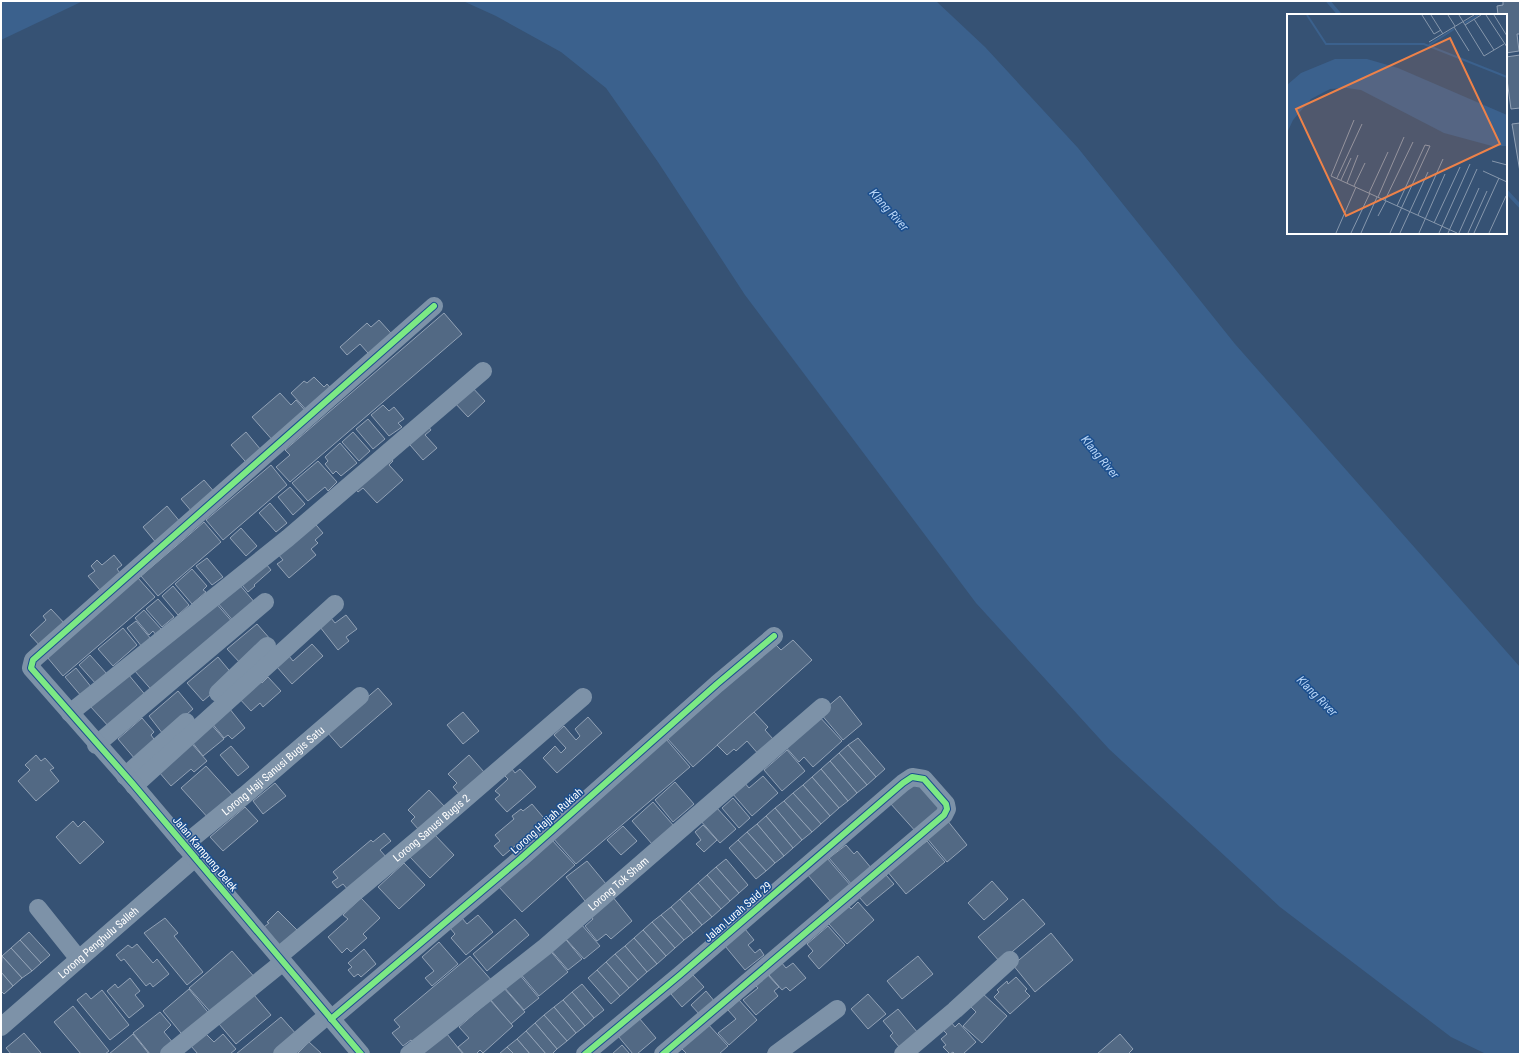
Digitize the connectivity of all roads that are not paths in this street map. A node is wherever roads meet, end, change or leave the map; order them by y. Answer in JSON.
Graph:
{"nodes":[{"id":1,"x":434,"y":306,"type":"dead end"},
{"id":2,"x":482,"y":371,"type":"dead end"},
{"id":3,"x":265,"y":602,"type":"dead end"},
{"id":4,"x":335,"y":604,"type":"dead end"},
{"id":5,"x":774,"y":636,"type":"dead end"},
{"id":6,"x":267,"y":646,"type":"dead end"},
{"id":7,"x":360,"y":696,"type":"dead end"},
{"id":8,"x":583,"y":696,"type":"dead end"},
{"id":9,"x":822,"y":707,"type":"dead end"},
{"id":10,"x":70,"y":713,"type":"junction"},
{"id":11,"x":96,"y":745,"type":"junction"},
{"id":12,"x":129,"y":781,"type":"junction"},
{"id":13,"x":190,"y":851,"type":"junction"},
{"id":14,"x":38,"y":908,"type":"dead end"},
{"id":15,"x":78,"y":958,"type":"junction"},
{"id":16,"x":281,"y":959,"type":"junction"},
{"id":17,"x":1010,"y":960,"type":"dead end"},
{"id":18,"x":837,"y":1008,"type":"dead end"},
{"id":19,"x":330,"y":1017,"type":"junction"},
{"id":20,"x":1,"y":1027,"type":"edge"},
{"id":21,"x":169,"y":1054,"type":"edge"},
{"id":22,"x":282,"y":1054,"type":"edge"},
{"id":23,"x":361,"y":1054,"type":"edge"},
{"id":24,"x":409,"y":1054,"type":"edge"},
{"id":25,"x":585,"y":1054,"type":"edge"},
{"id":26,"x":663,"y":1054,"type":"edge"},
{"id":27,"x":776,"y":1054,"type":"edge"},
{"id":28,"x":903,"y":1054,"type":"edge"}],
"edges":[{"from":1,"to":10,"type":"street","name":"Jalan Kampung Delek"},
{"from":2,"to":10,"type":"street"},
{"from":3,"to":11,"type":"street"},
{"from":4,"to":12,"type":"street"},
{"from":5,"to":19,"type":"street","name":"Lorong Hajjah Rukiah"},
{"from":6,"to":12,"type":"street"},
{"from":7,"to":13,"type":"street","name":"Lorong Haji Sanusi Bugis Satu"},
{"from":8,"to":16,"type":"street","name":"Lorong Sanusi Bugis 2"},
{"from":9,"to":24,"type":"street","name":"Lorong Tok Sham"},
{"from":10,"to":11,"type":"street","name":"Jalan Kampung Delek"},
{"from":11,"to":12,"type":"street","name":"Jalan Kampung Delek"},
{"from":12,"to":13,"type":"street","name":"Jalan Kampung Delek"},
{"from":13,"to":15,"type":"street","name":"Lorong Penghulu Salleh"},
{"from":13,"to":16,"type":"street","name":"Jalan Kampung Delek"},
{"from":14,"to":15,"type":"street"},
{"from":15,"to":20,"type":"street","name":"Lorong Penghulu Salleh"},
{"from":16,"to":19,"type":"street","name":"Jalan Kampung Delek"},
{"from":16,"to":21,"type":"street","name":"Lorong Sanusi Bugis 2"},
{"from":17,"to":28,"type":"street"},
{"from":18,"to":27,"type":"street"},
{"from":19,"to":22,"type":"street","name":"Lorong Hajjah Rukiah"},
{"from":19,"to":23,"type":"street","name":"Jalan Kampung Delek"},
{"from":25,"to":26,"type":"street","name":"Jalan Lurah Said 29"}]}
